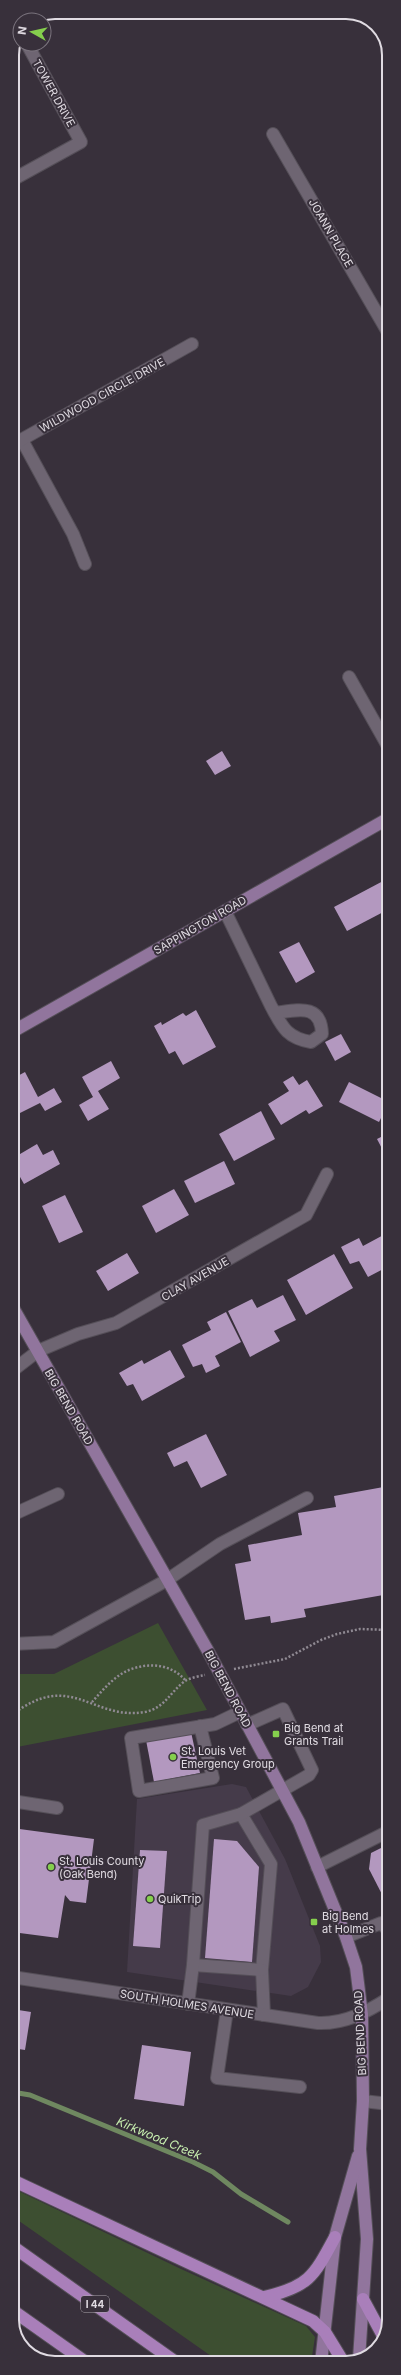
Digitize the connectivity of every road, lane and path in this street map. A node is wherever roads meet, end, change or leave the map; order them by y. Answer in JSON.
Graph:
{"nodes":[{"id":1,"x":31,"y":52,"type":"edge"},
{"id":2,"x":274,"y":134,"type":"dead end"},
{"id":3,"x":19,"y":176,"type":"edge"},
{"id":4,"x":382,"y":322,"type":"edge"},
{"id":5,"x":192,"y":344,"type":"dead end"},
{"id":6,"x":19,"y":442,"type":"edge"},
{"id":7,"x":19,"y":446,"type":"edge"},
{"id":8,"x":85,"y":564,"type":"dead end"},
{"id":9,"x":349,"y":676,"type":"dead end"},
{"id":10,"x":382,"y":735,"type":"edge"},
{"id":11,"x":382,"y":822,"type":"edge"},
{"id":12,"x":225,"y":911,"type":"junction"},
{"id":13,"x":275,"y":1013,"type":"dead end"},
{"id":14,"x":19,"y":1028,"type":"edge"},
{"id":15,"x":327,"y":1174,"type":"dead end"},
{"id":16,"x":19,"y":1318,"type":"edge"},
{"id":17,"x":38,"y":1351,"type":"junction"},
{"id":18,"x":19,"y":1366,"type":"edge"},
{"id":19,"x":58,"y":1494,"type":"dead end"},
{"id":20,"x":307,"y":1498,"type":"dead end"},
{"id":21,"x":19,"y":1512,"type":"edge"},
{"id":22,"x":167,"y":1580,"type":"junction"},
{"id":23,"x":382,"y":1630,"type":"edge"},
{"id":24,"x":19,"y":1644,"type":"edge"},
{"id":25,"x":219,"y":1672,"type":"junction"},
{"id":26,"x":186,"y":1681,"type":"junction"},
{"id":27,"x":92,"y":1702,"type":"junction"},
{"id":28,"x":19,"y":1710,"type":"edge"},
{"id":29,"x":240,"y":1712,"type":"junction"},
{"id":30,"x":247,"y":1725,"type":"junction"},
{"id":31,"x":200,"y":1726,"type":"junction"},
{"id":32,"x":283,"y":1792,"type":"junction"},
{"id":33,"x":19,"y":1801,"type":"edge"},
{"id":34,"x":57,"y":1808,"type":"dead end"},
{"id":35,"x":241,"y":1814,"type":"junction"},
{"id":36,"x":382,"y":1834,"type":"edge"},
{"id":37,"x":317,"y":1867,"type":"junction"},
{"id":38,"x":382,"y":1924,"type":"edge"},
{"id":39,"x":346,"y":1937,"type":"junction"},
{"id":40,"x":194,"y":1966,"type":"junction"},
{"id":41,"x":262,"y":1970,"type":"junction"},
{"id":42,"x":19,"y":1978,"type":"edge"},
{"id":43,"x":382,"y":2002,"type":"edge"},
{"id":44,"x":188,"y":2004,"type":"junction"},
{"id":45,"x":227,"y":2010,"type":"junction"},
{"id":46,"x":264,"y":2015,"type":"junction"},
{"id":47,"x":362,"y":2015,"type":"junction"},
{"id":48,"x":300,"y":2087,"type":"dead end"},
{"id":49,"x":363,"y":2101,"type":"junction"},
{"id":50,"x":382,"y":2103,"type":"edge"},
{"id":51,"x":360,"y":2149,"type":"junction"},
{"id":52,"x":19,"y":2183,"type":"edge"},
{"id":53,"x":335,"y":2237,"type":"junction"},
{"id":54,"x":19,"y":2251,"type":"edge"},
{"id":55,"x":264,"y":2297,"type":"junction"},
{"id":56,"x":363,"y":2300,"type":"junction"},
{"id":57,"x":19,"y":2315,"type":"edge"},
{"id":58,"x":380,"y":2331,"type":"edge"},
{"id":59,"x":325,"y":2332,"type":"junction"},
{"id":60,"x":359,"y":2353,"type":"edge"},
{"id":61,"x":77,"y":2356,"type":"edge"},
{"id":62,"x":167,"y":2356,"type":"edge"},
{"id":63,"x":322,"y":2356,"type":"edge"},
{"id":64,"x":340,"y":2356,"type":"edge"}],
"edges":[{"from":1,"to":3,"type":"street","name":"TOWER DRIVE"},
{"from":2,"to":4,"type":"street","name":"JOANN PLACE"},
{"from":5,"to":6,"type":"street","name":"WILDWOOD CIRCLE DRIVE"},
{"from":7,"to":8,"type":"street"},
{"from":9,"to":10,"type":"street"},
{"from":11,"to":12,"type":"main road","name":"SAPPINGTON ROAD"},
{"from":12,"to":13,"type":"street"},
{"from":12,"to":14,"type":"main road","name":"SAPPINGTON ROAD"},
{"from":15,"to":17,"type":"street","name":"CLAY AVENUE"},
{"from":16,"to":17,"type":"main road","name":"BIG BEND ROAD"},
{"from":17,"to":18,"type":"street","name":"CLAY AVENUE"},
{"from":17,"to":22,"type":"main road","name":"BIG BEND ROAD"},
{"from":19,"to":21,"type":"street"},
{"from":20,"to":22,"type":"street"},
{"from":22,"to":24,"type":"street"},
{"from":22,"to":25,"type":"main road","name":"BIG BEND ROAD"},
{"from":23,"to":25,"type":"path"},
{"from":25,"to":26,"type":"path"},
{"from":25,"to":29,"type":"main road","name":"BIG BEND ROAD"},
{"from":26,"to":27,"type":"path"},
{"from":26,"to":27,"type":"path"},
{"from":27,"to":28,"type":"path"},
{"from":29,"to":30,"type":"main road","name":"BIG BEND ROAD"},
{"from":29,"to":31,"type":"street"},
{"from":30,"to":32,"type":"main road","name":"BIG BEND ROAD"},
{"from":30,"to":32,"type":"street"},
{"from":31,"to":31,"type":"street"},
{"from":32,"to":35,"type":"street"},
{"from":32,"to":37,"type":"main road","name":"BIG BEND ROAD"},
{"from":33,"to":34,"type":"street"},
{"from":35,"to":40,"type":"street"},
{"from":35,"to":41,"type":"street"},
{"from":36,"to":37,"type":"street"},
{"from":37,"to":39,"type":"main road","name":"BIG BEND ROAD"},
{"from":38,"to":39,"type":"street"},
{"from":39,"to":47,"type":"main road","name":"BIG BEND ROAD"},
{"from":40,"to":41,"type":"street"},
{"from":40,"to":44,"type":"street"},
{"from":41,"to":46,"type":"street"},
{"from":42,"to":44,"type":"street","name":"SOUTH HOLMES AVENUE"},
{"from":43,"to":47,"type":"street","name":"SOUTH HOLMES AVENUE"},
{"from":44,"to":45,"type":"street","name":"SOUTH HOLMES AVENUE"},
{"from":45,"to":46,"type":"street","name":"SOUTH HOLMES AVENUE"},
{"from":45,"to":48,"type":"street"},
{"from":46,"to":47,"type":"street","name":"SOUTH HOLMES AVENUE"},
{"from":47,"to":49,"type":"main road","name":"BIG BEND ROAD"},
{"from":49,"to":50,"type":"street"},
{"from":49,"to":51,"type":"main road","name":"BIG BEND ROAD"},
{"from":51,"to":53,"type":"main road","name":"BIG BEND ROAD"},
{"from":51,"to":56,"type":"main road","name":"BIG BEND ROAD"},
{"from":52,"to":55,"type":"highway"},
{"from":53,"to":55,"type":"highway"},
{"from":53,"to":59,"type":"main road","name":"BIG BEND ROAD"},
{"from":54,"to":62,"type":"highway","number":"I 44"},
{"from":55,"to":59,"type":"highway"},
{"from":56,"to":58,"type":"highway"},
{"from":56,"to":60,"type":"main road","name":"BIG BEND ROAD"},
{"from":57,"to":61,"type":"highway"},
{"from":59,"to":63,"type":"main road","name":"BIG BEND ROAD"},
{"from":59,"to":64,"type":"highway"}]}
